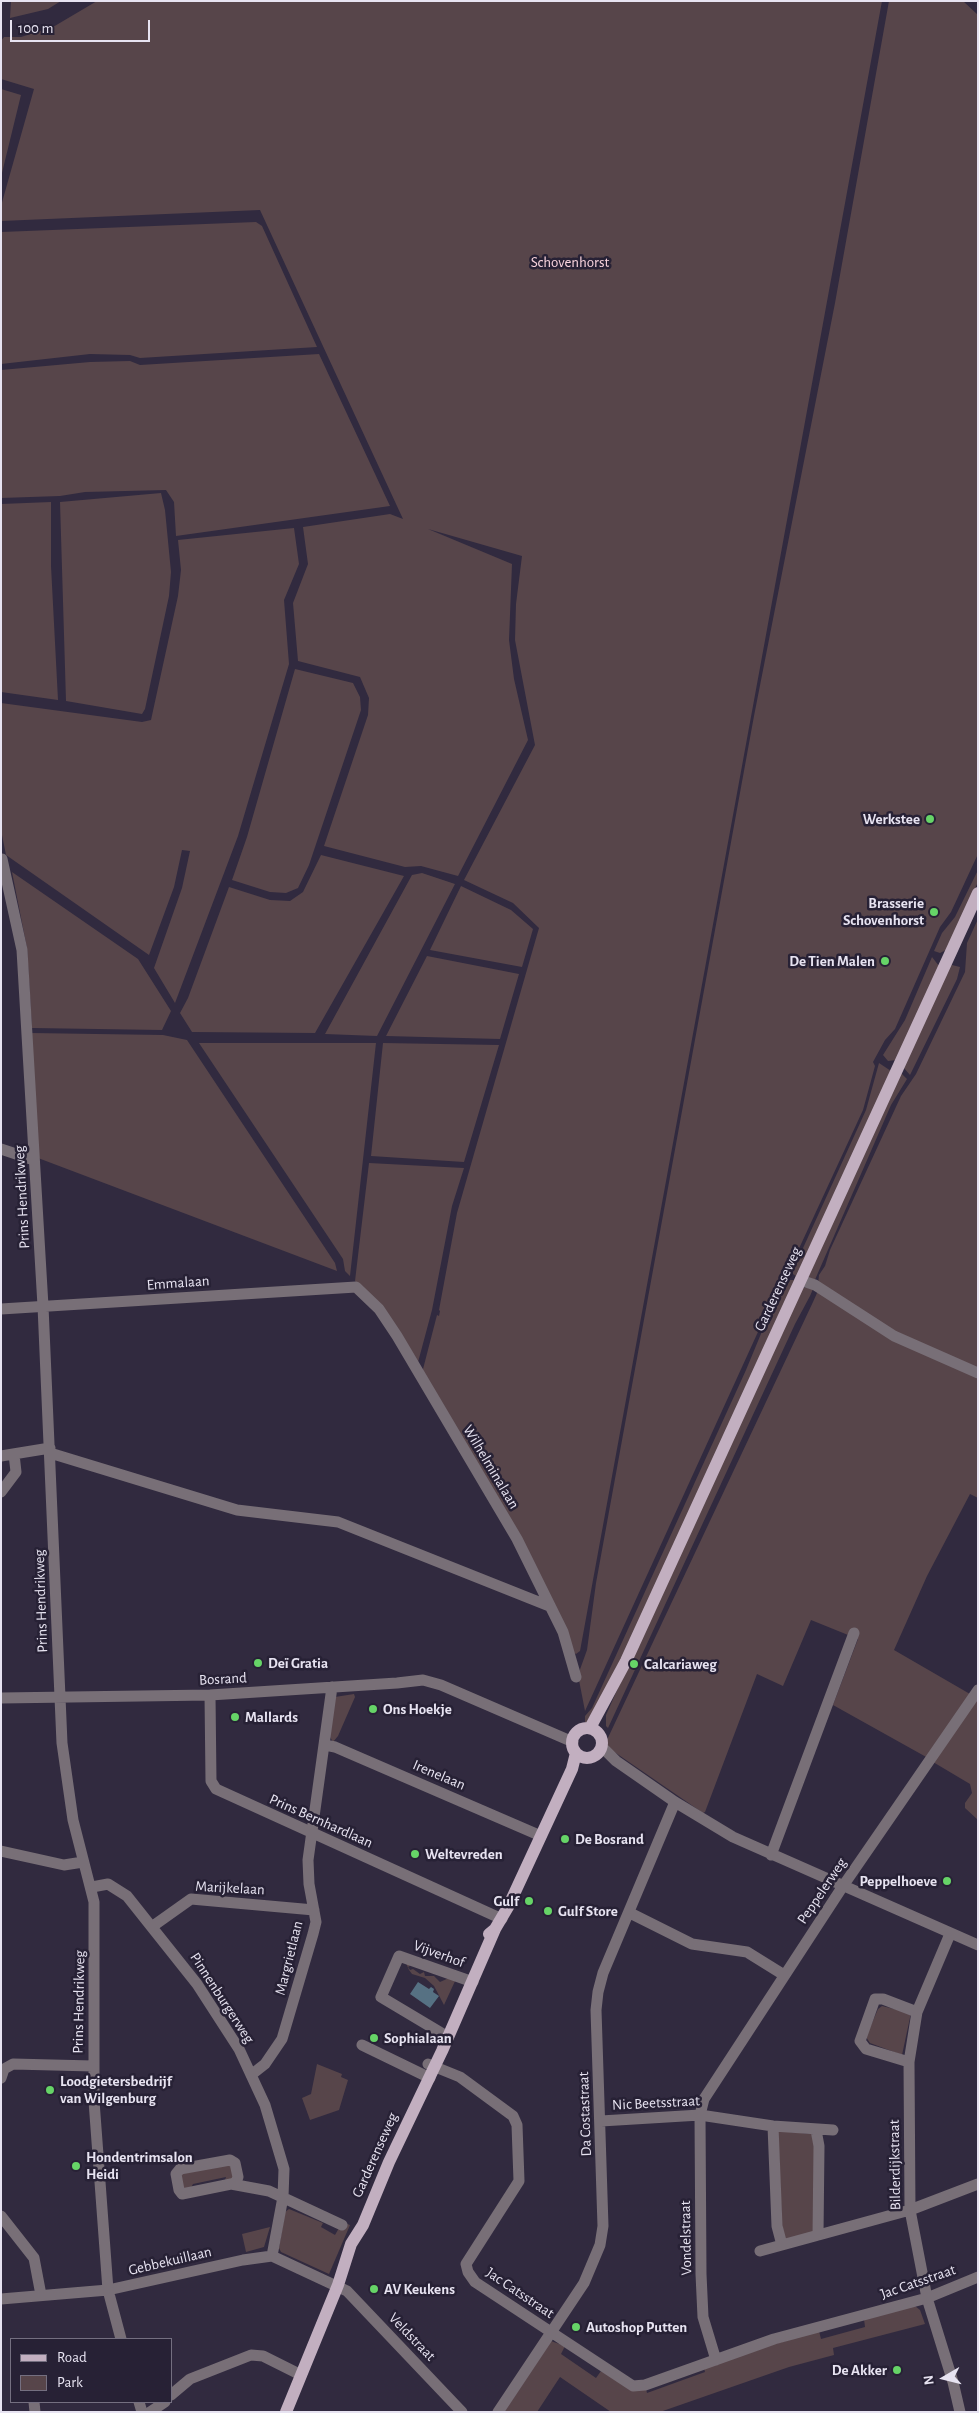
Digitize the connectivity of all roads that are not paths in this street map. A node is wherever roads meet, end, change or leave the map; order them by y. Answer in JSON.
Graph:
{"nodes":[{"id":1,"x":2,"y":859,"type":"edge"},
{"id":2,"x":978,"y":893,"type":"edge"},
{"id":3,"x":1,"y":1149,"type":"edge"},
{"id":4,"x":34,"y":1160,"type":"junction"},
{"id":5,"x":800,"y":1280,"type":"junction"},
{"id":6,"x":356,"y":1287,"type":"joint"},
{"id":7,"x":43,"y":1306,"type":"junction"},
{"id":8,"x":1,"y":1309,"type":"edge"},
{"id":9,"x":978,"y":1373,"type":"edge"},
{"id":10,"x":50,"y":1450,"type":"junction"},
{"id":11,"x":14,"y":1454,"type":"junction"},
{"id":12,"x":1,"y":1456,"type":"edge"},
{"id":13,"x":1,"y":1492,"type":"edge"},
{"id":14,"x":549,"y":1606,"type":"junction"},
{"id":15,"x":854,"y":1633,"type":"dead end"},
{"id":16,"x":576,"y":1677,"type":"dead end"},
{"id":17,"x":332,"y":1687,"type":"junction"},
{"id":18,"x":978,"y":1690,"type":"edge"},
{"id":19,"x":210,"y":1695,"type":"junction"},
{"id":20,"x":60,"y":1697,"type":"junction"},
{"id":21,"x":1,"y":1698,"type":"edge"},
{"id":22,"x":593,"y":1729,"type":"junction"},
{"id":23,"x":325,"y":1745,"type":"junction"},
{"id":24,"x":576,"y":1747,"type":"junction"},
{"id":25,"x":599,"y":1751,"type":"junction"},
{"id":26,"x":675,"y":1802,"type":"junction"},
{"id":27,"x":312,"y":1833,"type":"junction"},
{"id":28,"x":541,"y":1836,"type":"junction"},
{"id":29,"x":1,"y":1851,"type":"edge"},
{"id":30,"x":770,"y":1855,"type":"junction"},
{"id":31,"x":83,"y":1862,"type":"junction"},
{"id":32,"x":92,"y":1886,"type":"junction"},
{"id":33,"x":843,"y":1886,"type":"junction"},
{"id":34,"x":314,"y":1910,"type":"junction"},
{"id":35,"x":630,"y":1914,"type":"junction"},
{"id":36,"x":498,"y":1924,"type":"junction"},
{"id":37,"x":153,"y":1926,"type":"junction"},
{"id":38,"x":950,"y":1934,"type":"junction"},
{"id":39,"x":978,"y":1945,"type":"edge"},
{"id":40,"x":784,"y":1974,"type":"junction"},
{"id":41,"x":469,"y":1981,"type":"junction"},
{"id":42,"x":917,"y":2012,"type":"junction"},
{"id":43,"x":445,"y":2035,"type":"junction"},
{"id":44,"x":362,"y":2045,"type":"dead end"},
{"id":45,"x":909,"y":2062,"type":"junction"},
{"id":46,"x":93,"y":2066,"type":"junction"},
{"id":47,"x":429,"y":2071,"type":"junction"},
{"id":48,"x":251,"y":2075,"type":"junction"},
{"id":49,"x":1,"y":2078,"type":"edge"},
{"id":50,"x":700,"y":2115,"type":"junction"},
{"id":51,"x":600,"y":2121,"type":"junction"},
{"id":52,"x":773,"y":2126,"type":"junction"},
{"id":53,"x":816,"y":2130,"type":"junction"},
{"id":54,"x":833,"y":2130,"type":"dead end"},
{"id":55,"x":231,"y":2184,"type":"junction"},
{"id":56,"x":978,"y":2184,"type":"edge"},
{"id":57,"x":283,"y":2196,"type":"junction"},
{"id":58,"x":910,"y":2210,"type":"junction"},
{"id":59,"x":1,"y":2216,"type":"edge"},
{"id":60,"x":342,"y":2225,"type":"dead end"},
{"id":61,"x":818,"y":2235,"type":"junction"},
{"id":62,"x":782,"y":2245,"type":"junction"},
{"id":63,"x":760,"y":2251,"type":"dead end"},
{"id":64,"x":272,"y":2256,"type":"junction"},
{"id":65,"x":978,"y":2277,"type":"edge"},
{"id":66,"x":338,"y":2285,"type":"junction"},
{"id":67,"x":108,"y":2290,"type":"junction"},
{"id":68,"x":41,"y":2295,"type":"junction"},
{"id":69,"x":1,"y":2298,"type":"edge"},
{"id":70,"x":927,"y":2298,"type":"junction"},
{"id":71,"x":552,"y":2332,"type":"junction"},
{"id":72,"x":121,"y":2338,"type":"edge"},
{"id":73,"x":716,"y":2360,"type":"junction"},
{"id":74,"x":301,"y":2376,"type":"junction"},
{"id":75,"x":172,"y":2394,"type":"edge"},
{"id":76,"x":163,"y":2403,"type":"edge"},
{"id":77,"x":150,"y":2412,"type":"edge"},
{"id":78,"x":286,"y":2412,"type":"edge"},
{"id":79,"x":462,"y":2412,"type":"edge"},
{"id":80,"x":498,"y":2412,"type":"edge"},
{"id":81,"x":960,"y":2412,"type":"edge"}],
"edges":[{"from":1,"to":4,"type":"street","name":"Prins Hendrikweg"},
{"from":2,"to":5,"type":"main road","name":"Garderenseweg"},
{"from":3,"to":4,"type":"street"},
{"from":4,"to":7,"type":"street","name":"Prins Hendrikweg"},
{"from":5,"to":9,"type":"street"},
{"from":5,"to":22,"type":"main road","name":"Garderenseweg"},
{"from":6,"to":7,"type":"street","name":"Emmalaan"},
{"from":6,"to":14,"type":"street","name":"Wilhelminalaan"},
{"from":7,"to":8,"type":"street","name":"Emmalaan"},
{"from":7,"to":10,"type":"street","name":"Prins Hendrikweg"},
{"from":10,"to":11,"type":"street"},
{"from":10,"to":14,"type":"street"},
{"from":10,"to":20,"type":"street","name":"Prins Hendrikweg"},
{"from":11,"to":12,"type":"street"},
{"from":11,"to":13,"type":"street"},
{"from":14,"to":16,"type":"street","name":"Wilhelminalaan"},
{"from":15,"to":30,"type":"street"},
{"from":17,"to":19,"type":"street","name":"Bosrand"},
{"from":17,"to":23,"type":"street","name":"Margrietlaan"},
{"from":17,"to":24,"type":"street","name":"Bosrand"},
{"from":18,"to":33,"type":"street","name":"Peppelerweg"},
{"from":19,"to":20,"type":"street","name":"Bosrand"},
{"from":19,"to":27,"type":"street","name":"Prins Bernhardlaan"},
{"from":20,"to":21,"type":"street","name":"Bosrand"},
{"from":20,"to":31,"type":"street","name":"Prins Hendrikweg"},
{"from":22,"to":24,"type":"main road"},
{"from":22,"to":25,"type":"main road"},
{"from":23,"to":27,"type":"street","name":"Margrietlaan"},
{"from":23,"to":28,"type":"street","name":"Irenelaan"},
{"from":24,"to":25,"type":"main road"},
{"from":24,"to":28,"type":"main road","name":"Garderenseweg"},
{"from":25,"to":26,"type":"street"},
{"from":26,"to":30,"type":"street"},
{"from":26,"to":35,"type":"street","name":"Da Costastraat"},
{"from":27,"to":34,"type":"street","name":"Margrietlaan"},
{"from":27,"to":36,"type":"street","name":"Prins Bernhardlaan"},
{"from":28,"to":36,"type":"main road","name":"Garderenseweg"},
{"from":29,"to":31,"type":"street"},
{"from":30,"to":33,"type":"street"},
{"from":31,"to":32,"type":"street","name":"Prins Hendrikweg"},
{"from":32,"to":37,"type":"street","name":"Pinnenburgerweg"},
{"from":32,"to":46,"type":"street","name":"Prins Hendrikweg"},
{"from":33,"to":38,"type":"street"},
{"from":33,"to":40,"type":"street","name":"Peppelerweg"},
{"from":34,"to":37,"type":"street","name":"Marijkelaan"},
{"from":34,"to":48,"type":"street","name":"Margrietlaan"},
{"from":35,"to":40,"type":"street"},
{"from":35,"to":51,"type":"street","name":"Da Costastraat"},
{"from":36,"to":41,"type":"main road","name":"Garderenseweg"},
{"from":37,"to":48,"type":"street","name":"Pinnenburgerweg"},
{"from":38,"to":39,"type":"street"},
{"from":38,"to":42,"type":"street","name":"Bilderdijkstraat"},
{"from":40,"to":50,"type":"street","name":"Peppelerweg"},
{"from":41,"to":43,"type":"main road","name":"Garderenseweg"},
{"from":41,"to":43,"type":"street","name":"Vijverhof"},
{"from":42,"to":45,"type":"street","name":"Bilderdijkstraat"},
{"from":42,"to":45,"type":"street"},
{"from":43,"to":47,"type":"main road","name":"Garderenseweg"},
{"from":44,"to":47,"type":"street"},
{"from":45,"to":58,"type":"street","name":"Bilderdijkstraat"},
{"from":46,"to":49,"type":"street"},
{"from":46,"to":67,"type":"street","name":"Prins Hendrikweg"},
{"from":47,"to":66,"type":"main road","name":"Garderenseweg"},
{"from":47,"to":71,"type":"street","name":"Jac Catsstraat"},
{"from":48,"to":57,"type":"street","name":"Pinnenburgerweg"},
{"from":50,"to":51,"type":"street","name":"Nic Beetsstraat"},
{"from":50,"to":52,"type":"street","name":"Nic Beetsstraat"},
{"from":50,"to":73,"type":"street","name":"Vondelstraat"},
{"from":51,"to":71,"type":"street","name":"Da Costastraat"},
{"from":52,"to":53,"type":"street","name":"Nic Beetsstraat"},
{"from":52,"to":62,"type":"street"},
{"from":53,"to":54,"type":"street","name":"Nic Beetsstraat"},
{"from":53,"to":61,"type":"street"},
{"from":55,"to":55,"type":"street"},
{"from":55,"to":57,"type":"street"},
{"from":56,"to":58,"type":"street"},
{"from":57,"to":60,"type":"street"},
{"from":57,"to":64,"type":"street","name":"Pinnenburgerweg"},
{"from":58,"to":61,"type":"street"},
{"from":58,"to":70,"type":"street","name":"Bilderdijkstraat"},
{"from":59,"to":68,"type":"street"},
{"from":61,"to":62,"type":"street"},
{"from":62,"to":63,"type":"street"},
{"from":64,"to":66,"type":"street"},
{"from":64,"to":67,"type":"street","name":"Gebbekuillaan"},
{"from":65,"to":70,"type":"street","name":"Jac Catsstraat"},
{"from":66,"to":74,"type":"main road","name":"Garderenseweg"},
{"from":66,"to":79,"type":"street","name":"Veldstraat"},
{"from":67,"to":68,"type":"street","name":"Gebbekuillaan"},
{"from":67,"to":72,"type":"street","name":"Prins Hendrikweg"},
{"from":68,"to":69,"type":"street","name":"Gebbekuillaan"},
{"from":70,"to":73,"type":"street","name":"Jac Catsstraat"},
{"from":70,"to":81,"type":"street","name":"Bilderdijkstraat"},
{"from":71,"to":73,"type":"street","name":"Jac Catsstraat"},
{"from":71,"to":80,"type":"street","name":"Da Costastraat"},
{"from":74,"to":75,"type":"street"},
{"from":74,"to":78,"type":"main road","name":"Garderenseweg"},
{"from":76,"to":77,"type":"street"}]}
